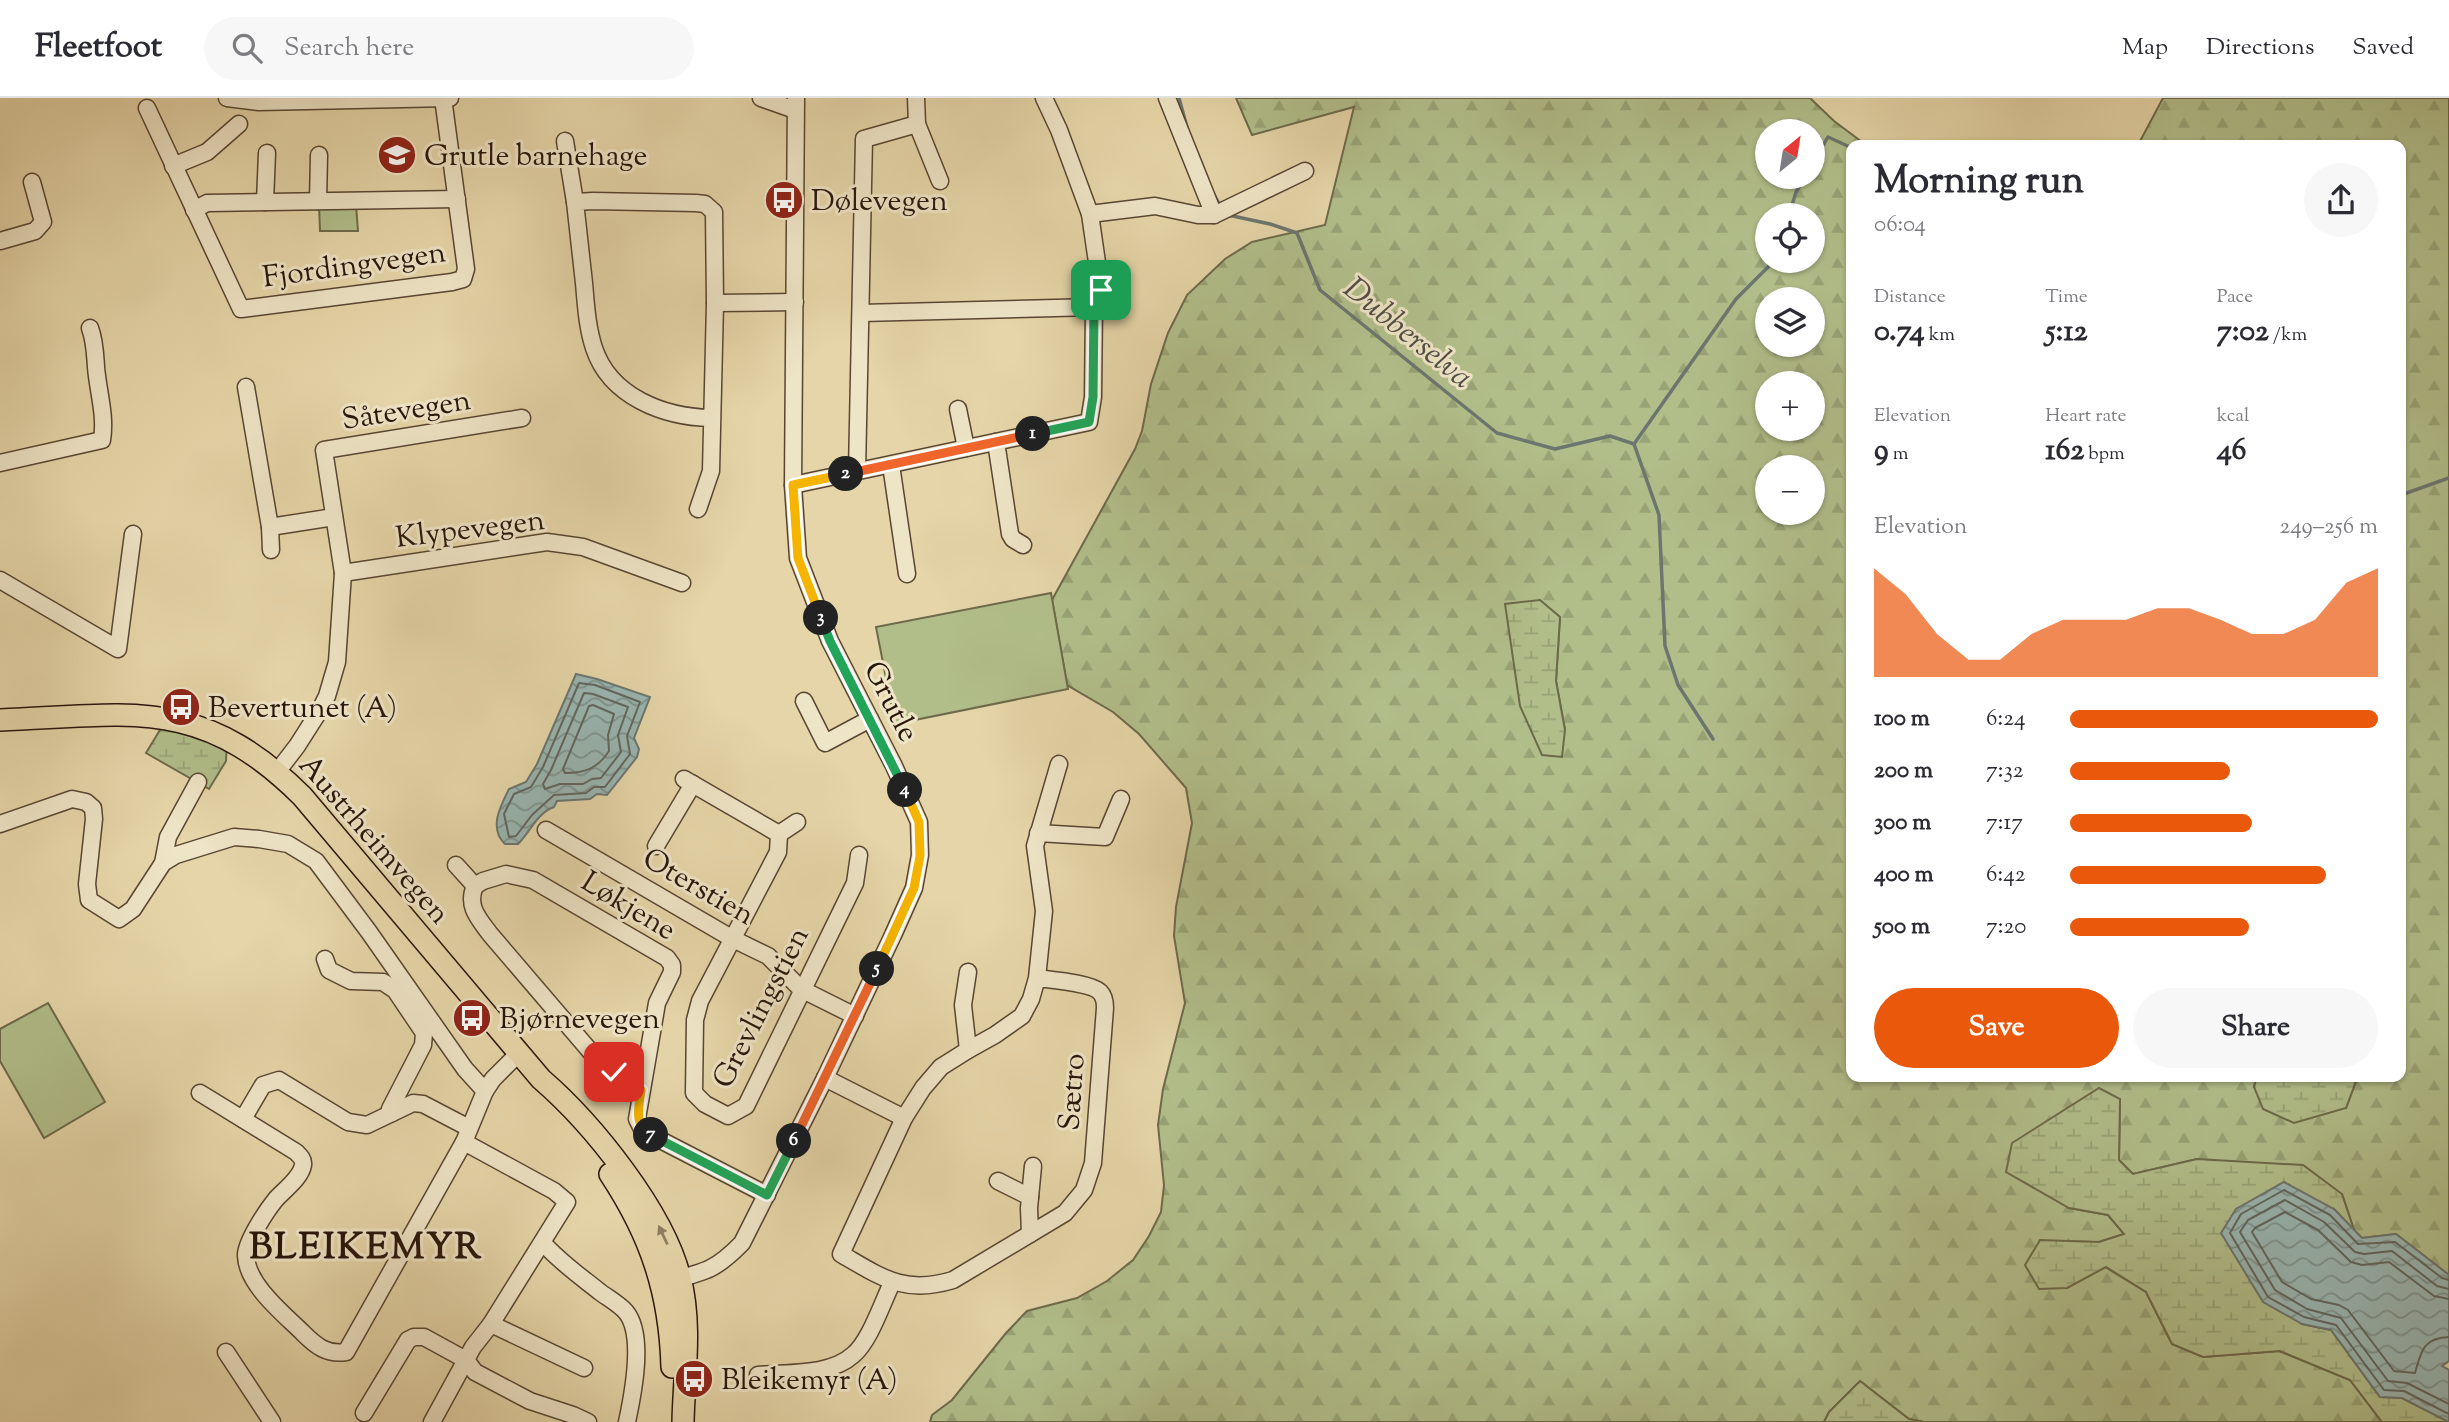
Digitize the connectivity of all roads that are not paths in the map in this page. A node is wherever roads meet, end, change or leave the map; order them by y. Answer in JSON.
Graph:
{"nodes":[{"id":1,"x":227,"y":98,"type":"edge"},
{"id":2,"x":443,"y":98,"type":"edge"},
{"id":3,"x":450,"y":98,"type":"edge"},
{"id":4,"x":761,"y":98,"type":"edge"},
{"id":5,"x":916,"y":98,"type":"edge"},
{"id":6,"x":1044,"y":98,"type":"edge"},
{"id":7,"x":1167,"y":98,"type":"edge"},
{"id":8,"x":795,"y":104,"type":"edge"},
{"id":9,"x":147,"y":108,"type":"dead end"},
{"id":10,"x":239,"y":124,"type":"dead end"},
{"id":11,"x":917,"y":124,"type":"junction"},
{"id":12,"x":565,"y":141,"type":"dead end"},
{"id":13,"x":267,"y":153,"type":"dead end"},
{"id":14,"x":319,"y":155,"type":"dead end"},
{"id":15,"x":173,"y":166,"type":"junction"},
{"id":16,"x":1305,"y":171,"type":"dead end"},
{"id":17,"x":940,"y":181,"type":"dead end"},
{"id":18,"x":32,"y":183,"type":"dead end"},
{"id":19,"x":457,"y":199,"type":"junction"},
{"id":20,"x":318,"y":201,"type":"junction"},
{"id":21,"x":265,"y":202,"type":"junction"},
{"id":22,"x":575,"y":202,"type":"junction"},
{"id":23,"x":194,"y":210,"type":"junction"},
{"id":24,"x":1090,"y":214,"type":"junction"},
{"id":25,"x":1214,"y":215,"type":"junction"},
{"id":26,"x":0,"y":241,"type":"edge"},
{"id":27,"x":795,"y":302,"type":"junction"},
{"id":28,"x":715,"y":303,"type":"junction"},
{"id":29,"x":1094,"y":307,"type":"junction"},
{"id":30,"x":861,"y":313,"type":"junction"},
{"id":31,"x":90,"y":328,"type":"dead end"},
{"id":32,"x":246,"y":387,"type":"dead end"},
{"id":33,"x":958,"y":409,"type":"dead end"},
{"id":34,"x":522,"y":418,"type":"dead end"},
{"id":35,"x":711,"y":418,"type":"junction"},
{"id":36,"x":996,"y":442,"type":"junction"},
{"id":37,"x":966,"y":448,"type":"junction"},
{"id":38,"x":0,"y":463,"type":"edge"},
{"id":39,"x":891,"y":465,"type":"junction"},
{"id":40,"x":857,"y":471,"type":"junction"},
{"id":41,"x":793,"y":485,"type":"junction"},
{"id":42,"x":698,"y":509,"type":"dead end"},
{"id":43,"x":334,"y":517,"type":"junction"},
{"id":44,"x":270,"y":527,"type":"junction"},
{"id":45,"x":133,"y":534,"type":"dead end"},
{"id":46,"x":1023,"y":545,"type":"dead end"},
{"id":47,"x":271,"y":550,"type":"dead end"},
{"id":48,"x":343,"y":573,"type":"junction"},
{"id":49,"x":907,"y":574,"type":"dead end"},
{"id":50,"x":0,"y":580,"type":"edge"},
{"id":51,"x":682,"y":583,"type":"dead end"},
{"id":52,"x":804,"y":702,"type":"dead end"},
{"id":53,"x":870,"y":719,"type":"junction"},
{"id":54,"x":0,"y":723,"type":"edge"},
{"id":55,"x":1059,"y":764,"type":"dead end"},
{"id":56,"x":278,"y":772,"type":"junction"},
{"id":57,"x":198,"y":782,"type":"dead end"},
{"id":58,"x":1121,"y":799,"type":"dead end"},
{"id":59,"x":797,"y":822,"type":"dead end"},
{"id":60,"x":0,"y":824,"type":"edge"},
{"id":61,"x":546,"y":830,"type":"dead end"},
{"id":62,"x":1038,"y":833,"type":"junction"},
{"id":63,"x":779,"y":834,"type":"junction"},
{"id":64,"x":656,"y":846,"type":"dead end"},
{"id":65,"x":859,"y":855,"type":"dead end"},
{"id":66,"x":163,"y":863,"type":"junction"},
{"id":67,"x":456,"y":865,"type":"dead end"},
{"id":68,"x":475,"y":886,"type":"junction"},
{"id":69,"x":733,"y":939,"type":"junction"},
{"id":70,"x":325,"y":959,"type":"dead end"},
{"id":71,"x":968,"y":972,"type":"dead end"},
{"id":72,"x":1037,"y":978,"type":"junction"},
{"id":73,"x":801,"y":989,"type":"junction"},
{"id":74,"x":855,"y":1016,"type":"junction"},
{"id":75,"x":968,"y":1050,"type":"junction"},
{"id":76,"x":519,"y":1053,"type":"junction"},
{"id":77,"x":825,"y":1078,"type":"junction"},
{"id":78,"x":641,"y":1090,"type":"junction"},
{"id":79,"x":485,"y":1091,"type":"junction"},
{"id":80,"x":200,"y":1093,"type":"dead end"},
{"id":81,"x":392,"y":1113,"type":"junction"},
{"id":82,"x":904,"y":1118,"type":"junction"},
{"id":83,"x":243,"y":1119,"type":"junction"},
{"id":84,"x":466,"y":1135,"type":"junction"},
{"id":85,"x":1033,"y":1166,"type":"dead end"},
{"id":86,"x":998,"y":1181,"type":"dead end"},
{"id":87,"x":767,"y":1195,"type":"junction"},
{"id":88,"x":1030,"y":1197,"type":"junction"},
{"id":89,"x":1030,"y":1234,"type":"junction"},
{"id":90,"x":543,"y":1243,"type":"junction"},
{"id":91,"x":671,"y":1280,"type":"junction"},
{"id":92,"x":892,"y":1283,"type":"junction"},
{"id":93,"x":491,"y":1324,"type":"junction"},
{"id":94,"x":226,"y":1352,"type":"dead end"},
{"id":95,"x":467,"y":1360,"type":"junction"},
{"id":96,"x":584,"y":1368,"type":"dead end"},
{"id":97,"x":758,"y":1375,"type":"dead end"},
{"id":98,"x":364,"y":1413,"type":"dead end"},
{"id":99,"x":272,"y":1422,"type":"edge"},
{"id":100,"x":432,"y":1422,"type":"edge"},
{"id":101,"x":588,"y":1422,"type":"edge"},
{"id":102,"x":627,"y":1422,"type":"edge"},
{"id":103,"x":673,"y":1422,"type":"edge"},
{"id":104,"x":683,"y":1422,"type":"edge"}],
"edges":[{"from":1,"to":2,"type":"street"},
{"from":2,"to":3,"type":"street"},
{"from":2,"to":19,"type":"street","name":"Fjordingvegen"},
{"from":4,"to":8,"type":"street"},
{"from":5,"to":11,"type":"street"},
{"from":6,"to":24,"type":"street"},
{"from":7,"to":25,"type":"street"},
{"from":8,"to":27,"type":"street","name":"Grutle"},
{"from":9,"to":15,"type":"street","name":"Fjordingvegen"},
{"from":10,"to":15,"type":"street"},
{"from":11,"to":17,"type":"street"},
{"from":11,"to":30,"type":"street"},
{"from":12,"to":22,"type":"street"},
{"from":13,"to":21,"type":"street"},
{"from":14,"to":20,"type":"street"},
{"from":15,"to":23,"type":"street","name":"Fjordingvegen"},
{"from":16,"to":25,"type":"street"},
{"from":18,"to":26,"type":"street"},
{"from":19,"to":20,"type":"street","name":"Fjordingvegen"},
{"from":19,"to":23,"type":"street","name":"Fjordingvegen"},
{"from":20,"to":21,"type":"street","name":"Fjordingvegen"},
{"from":21,"to":23,"type":"street","name":"Fjordingvegen"},
{"from":22,"to":28,"type":"street"},
{"from":22,"to":35,"type":"street"},
{"from":24,"to":25,"type":"street"},
{"from":24,"to":29,"type":"street"},
{"from":27,"to":28,"type":"street"},
{"from":27,"to":41,"type":"street","name":"Grutle"},
{"from":28,"to":35,"type":"street"},
{"from":29,"to":30,"type":"street"},
{"from":29,"to":36,"type":"street"},
{"from":30,"to":40,"type":"street"},
{"from":31,"to":38,"type":"street"},
{"from":32,"to":44,"type":"street"},
{"from":33,"to":37,"type":"street"},
{"from":34,"to":43,"type":"street","name":"Såtevegen"},
{"from":35,"to":42,"type":"street"},
{"from":36,"to":37,"type":"street"},
{"from":36,"to":46,"type":"street"},
{"from":37,"to":39,"type":"street"},
{"from":39,"to":40,"type":"street"},
{"from":39,"to":49,"type":"street"},
{"from":40,"to":41,"type":"street"},
{"from":41,"to":53,"type":"street","name":"Grutle"},
{"from":43,"to":44,"type":"street"},
{"from":43,"to":48,"type":"street","name":"Såtevegen"},
{"from":44,"to":47,"type":"street"},
{"from":45,"to":50,"type":"street"},
{"from":48,"to":51,"type":"street","name":"Klypevegen"},
{"from":48,"to":56,"type":"street","name":"Såtevegen"},
{"from":52,"to":53,"type":"street"},
{"from":53,"to":74,"type":"street","name":"Grutle"},
{"from":54,"to":56,"type":"main road","name":"Austrheimvegen"},
{"from":55,"to":62,"type":"street","name":"Sætro"},
{"from":56,"to":76,"type":"main road","name":"Austrheimvegen"},
{"from":57,"to":66,"type":"street"},
{"from":58,"to":62,"type":"street"},
{"from":59,"to":63,"type":"street"},
{"from":60,"to":66,"type":"street"},
{"from":61,"to":69,"type":"street","name":"Oterstien"},
{"from":62,"to":72,"type":"street","name":"Sætro"},
{"from":63,"to":64,"type":"street"},
{"from":63,"to":69,"type":"street","name":"Grevlingstien"},
{"from":65,"to":73,"type":"street","name":"Grevlingstien"},
{"from":66,"to":79,"type":"street"},
{"from":67,"to":68,"type":"street"},
{"from":68,"to":78,"type":"street"},
{"from":68,"to":78,"type":"street","name":"Løkjene"},
{"from":69,"to":73,"type":"street","name":"Oterstien"},
{"from":69,"to":73,"type":"street","name":"Grevlingstien"},
{"from":70,"to":81,"type":"street"},
{"from":71,"to":75,"type":"street"},
{"from":72,"to":75,"type":"street","name":"Sætro"},
{"from":72,"to":89,"type":"street","name":"Sætro"},
{"from":73,"to":74,"type":"street","name":"Oterstien"},
{"from":74,"to":77,"type":"street","name":"Grutle"},
{"from":75,"to":82,"type":"street","name":"Sætro"},
{"from":76,"to":79,"type":"street"},
{"from":76,"to":91,"type":"main road","name":"Austrheimvegen"},
{"from":77,"to":82,"type":"street"},
{"from":77,"to":87,"type":"street","name":"Grutle"},
{"from":78,"to":87,"type":"street","name":"Løkjene"},
{"from":79,"to":84,"type":"street"},
{"from":80,"to":83,"type":"street"},
{"from":81,"to":83,"type":"street"},
{"from":81,"to":84,"type":"street"},
{"from":82,"to":92,"type":"street","name":"Sætro"},
{"from":83,"to":84,"type":"street"},
{"from":84,"to":90,"type":"street"},
{"from":85,"to":88,"type":"street","name":"Sætro"},
{"from":86,"to":88,"type":"street"},
{"from":87,"to":91,"type":"street","name":"Grutle"},
{"from":88,"to":89,"type":"street","name":"Sætro"},
{"from":89,"to":92,"type":"street","name":"Sætro"},
{"from":90,"to":93,"type":"street"},
{"from":90,"to":102,"type":"street"},
{"from":91,"to":103,"type":"main road","name":"Austrheimvegen"},
{"from":91,"to":104,"type":"main road","name":"Austrheimvegen"},
{"from":92,"to":97,"type":"street"},
{"from":93,"to":95,"type":"street"},
{"from":93,"to":96,"type":"street"},
{"from":94,"to":99,"type":"street"},
{"from":95,"to":98,"type":"street"},
{"from":95,"to":100,"type":"street"},
{"from":95,"to":101,"type":"street"}]}
